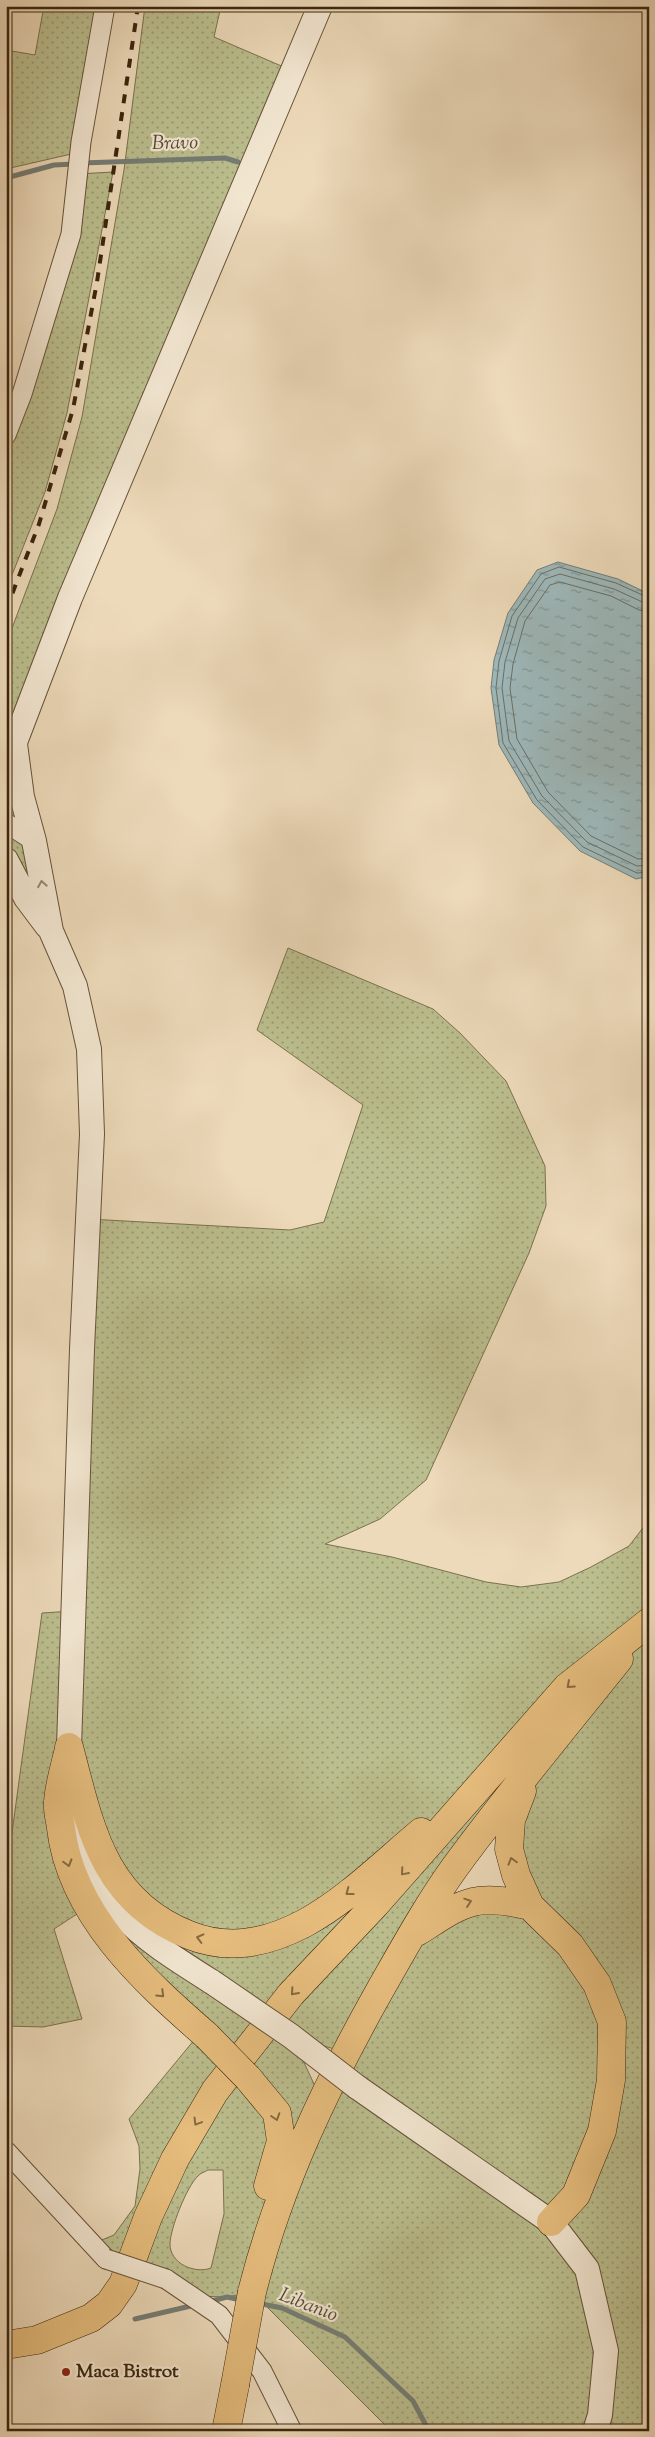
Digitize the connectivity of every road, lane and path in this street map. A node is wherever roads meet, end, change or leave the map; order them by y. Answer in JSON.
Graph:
{"nodes":[{"id":1,"x":105,"y":6,"type":"edge"},
{"id":2,"x":320,"y":6,"type":"edge"},
{"id":3,"x":6,"y":435,"type":"edge"},
{"id":4,"x":8,"y":760,"type":"edge"},
{"id":5,"x":6,"y":823,"type":"edge"},
{"id":6,"x":34,"y":841,"type":"junction"},
{"id":7,"x":6,"y":860,"type":"edge"},
{"id":8,"x":16,"y":895,"type":"edge"},
{"id":9,"x":51,"y":932,"type":"junction"},
{"id":10,"x":649,"y":1623,"type":"edge"},
{"id":11,"x":69,"y":1746,"type":"junction"},
{"id":12,"x":531,"y":1768,"type":"junction"},
{"id":13,"x":482,"y":1784,"type":"junction"},
{"id":14,"x":530,"y":1906,"type":"junction"},
{"id":15,"x":411,"y":1935,"type":"junction"},
{"id":16,"x":6,"y":2151,"type":"edge"},
{"id":17,"x":551,"y":2222,"type":"junction"},
{"id":18,"x":265,"y":2240,"type":"junction"},
{"id":19,"x":6,"y":2345,"type":"edge"},
{"id":20,"x":226,"y":2431,"type":"edge"},
{"id":21,"x":292,"y":2431,"type":"edge"},
{"id":22,"x":595,"y":2431,"type":"edge"}],
"edges":[{"from":1,"to":3,"type":"street"},
{"from":2,"to":4,"type":"street"},
{"from":4,"to":6,"type":"street"},
{"from":5,"to":6,"type":"street"},
{"from":9,"to":6,"type":"street","one_way":true},
{"from":7,"to":8,"type":"street"},
{"from":8,"to":9,"type":"street"},
{"from":9,"to":11,"type":"street"},
{"from":10,"to":12,"type":"main road"},
{"from":10,"to":13,"type":"main road","one_way":true},
{"from":13,"to":11,"type":"main road","one_way":true},
{"from":11,"to":17,"type":"street","bridge":true},
{"from":11,"to":18,"type":"main road","one_way":true,"bridge":true},
{"from":14,"to":12,"type":"main road","one_way":true},
{"from":12,"to":15,"type":"main road"},
{"from":13,"to":19,"type":"main road","one_way":true},
{"from":15,"to":14,"type":"main road","one_way":true},
{"from":14,"to":17,"type":"main road"},
{"from":15,"to":18,"type":"main road"},
{"from":16,"to":21,"type":"street","bridge":true},
{"from":17,"to":22,"type":"street"},
{"from":18,"to":20,"type":"main road","bridge":true}]}
